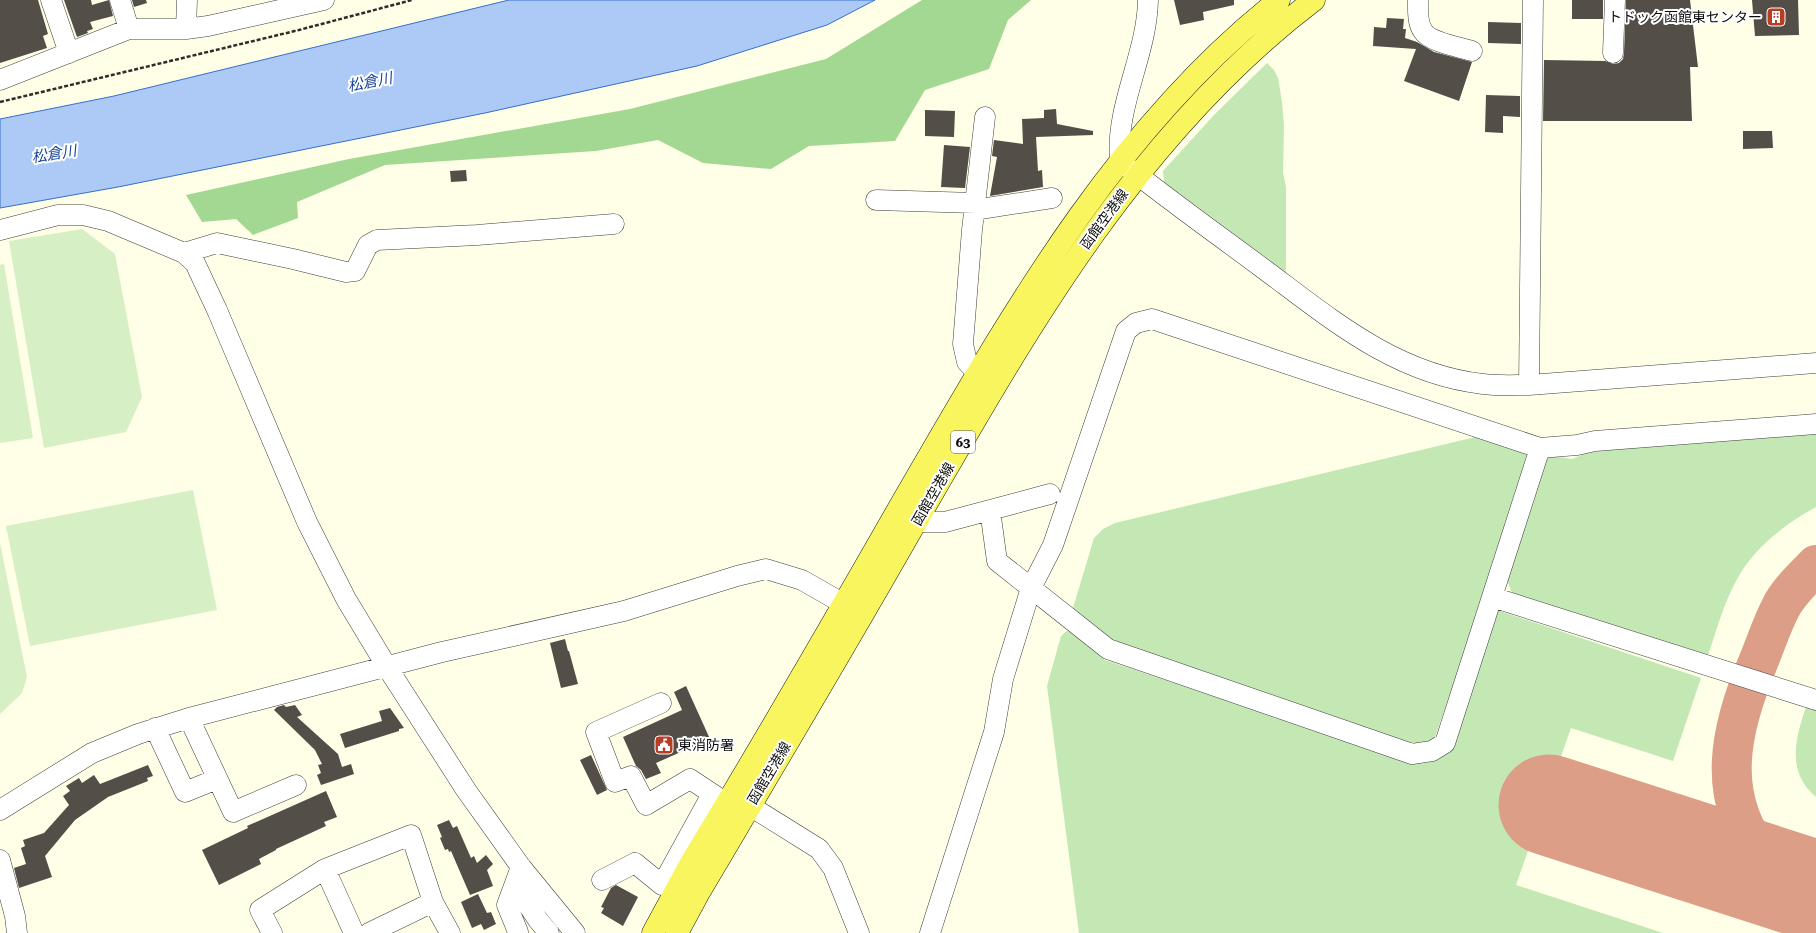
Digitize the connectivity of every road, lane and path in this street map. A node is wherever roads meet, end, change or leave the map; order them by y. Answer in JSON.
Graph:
{"nodes":[{"id":1,"x":51,"y":0,"type":"edge"},
{"id":2,"x":120,"y":0,"type":"edge"},
{"id":3,"x":186,"y":0,"type":"edge"},
{"id":4,"x":324,"y":0,"type":"edge"},
{"id":5,"x":412,"y":0,"type":"edge"},
{"id":6,"x":1148,"y":0,"type":"edge"},
{"id":7,"x":1279,"y":0,"type":"edge"},
{"id":8,"x":1314,"y":0,"type":"edge"},
{"id":9,"x":1418,"y":0,"type":"edge"},
{"id":10,"x":1533,"y":0,"type":"edge"},
{"id":11,"x":1615,"y":0,"type":"edge"},
{"id":12,"x":129,"y":29,"type":"junction"},
{"id":13,"x":186,"y":29,"type":"junction"},
{"id":14,"x":1472,"y":51,"type":"dead end"},
{"id":15,"x":69,"y":53,"type":"junction"},
{"id":16,"x":1613,"y":53,"type":"dead end"},
{"id":17,"x":0,"y":80,"type":"edge"},
{"id":18,"x":0,"y":102,"type":"edge"},
{"id":19,"x":985,"y":117,"type":"dead end"},
{"id":20,"x":1129,"y":168,"type":"junction"},
{"id":21,"x":1052,"y":198,"type":"dead end"},
{"id":22,"x":876,"y":200,"type":"dead end"},
{"id":23,"x":974,"y":207,"type":"junction"},
{"id":24,"x":614,"y":224,"type":"dead end"},
{"id":25,"x":0,"y":230,"type":"edge"},
{"id":26,"x":189,"y":258,"type":"junction"},
{"id":27,"x":1816,"y":362,"type":"edge"},
{"id":28,"x":985,"y":382,"type":"junction"},
{"id":29,"x":1529,"y":385,"type":"junction"},
{"id":30,"x":1816,"y":424,"type":"edge"},
{"id":31,"x":1540,"y":448,"type":"junction"},
{"id":32,"x":1050,"y":494,"type":"dead end"},
{"id":33,"x":896,"y":514,"type":"junction"},
{"id":34,"x":992,"y":520,"type":"junction"},
{"id":35,"x":916,"y":522,"type":"junction"},
{"id":36,"x":1031,"y":588,"type":"junction"},
{"id":37,"x":1492,"y":597,"type":"junction"},
{"id":38,"x":844,"y":604,"type":"junction"},
{"id":39,"x":863,"y":615,"type":"junction"},
{"id":40,"x":387,"y":667,"type":"junction"},
{"id":41,"x":1816,"y":700,"type":"edge"},
{"id":42,"x":661,"y":703,"type":"dead end"},
{"id":43,"x":189,"y":718,"type":"junction"},
{"id":44,"x":155,"y":728,"type":"junction"},
{"id":45,"x":217,"y":779,"type":"junction"},
{"id":46,"x":296,"y":785,"type":"dead end"},
{"id":47,"x":719,"y":799,"type":"junction"},
{"id":48,"x":0,"y":810,"type":"edge"},
{"id":49,"x":747,"y":811,"type":"junction"},
{"id":50,"x":0,"y":860,"type":"edge"},
{"id":51,"x":325,"y":869,"type":"junction"},
{"id":52,"x":518,"y":876,"type":"junction"},
{"id":53,"x":602,"y":880,"type":"dead end"},
{"id":54,"x":433,"y":902,"type":"junction"},
{"id":55,"x":518,"y":932,"type":"edge"},
{"id":56,"x":17,"y":933,"type":"edge"},
{"id":57,"x":272,"y":933,"type":"edge"},
{"id":58,"x":366,"y":933,"type":"edge"},
{"id":59,"x":450,"y":933,"type":"edge"},
{"id":60,"x":549,"y":933,"type":"edge"},
{"id":61,"x":575,"y":933,"type":"edge"},
{"id":62,"x":653,"y":933,"type":"edge"},
{"id":63,"x":677,"y":933,"type":"edge"},
{"id":64,"x":859,"y":933,"type":"edge"},
{"id":65,"x":930,"y":933,"type":"edge"}],
"edges":[{"from":1,"to":15,"type":"street"},
{"from":2,"to":12,"type":"street"},
{"from":3,"to":13,"type":"street"},
{"from":4,"to":13,"type":"street"},
{"from":5,"to":18,"type":"path"},
{"from":6,"to":20,"type":"street"},
{"from":7,"to":20,"type":"main road","name":"函館空港線","number":"63"},
{"from":8,"to":20,"type":"main road","name":"函館空港線","number":"63"},
{"from":9,"to":14,"type":"street"},
{"from":10,"to":29,"type":"street"},
{"from":11,"to":16,"type":"street"},
{"from":12,"to":13,"type":"street"},
{"from":12,"to":15,"type":"street"},
{"from":15,"to":17,"type":"street"},
{"from":19,"to":23,"type":"street"},
{"from":20,"to":28,"type":"main road","name":"函館空港線","number":"63"},
{"from":20,"to":29,"type":"street"},
{"from":21,"to":23,"type":"street"},
{"from":22,"to":23,"type":"street"},
{"from":23,"to":28,"type":"street"},
{"from":24,"to":26,"type":"street"},
{"from":25,"to":26,"type":"street"},
{"from":26,"to":40,"type":"street"},
{"from":27,"to":29,"type":"street"},
{"from":28,"to":33,"type":"main road","name":"函館空港線","number":"63"},
{"from":28,"to":35,"type":"main road","name":"函館空港線","number":"63"},
{"from":30,"to":31,"type":"street"},
{"from":31,"to":36,"type":"street"},
{"from":31,"to":37,"type":"street"},
{"from":32,"to":34,"type":"street"},
{"from":33,"to":35,"type":"street"},
{"from":33,"to":38,"type":"main road","name":"函館空港線","number":"63"},
{"from":34,"to":35,"type":"street"},
{"from":34,"to":36,"type":"street"},
{"from":35,"to":39,"type":"main road","name":"函館空港線","number":"63"},
{"from":36,"to":37,"type":"street"},
{"from":36,"to":65,"type":"street"},
{"from":37,"to":41,"type":"street"},
{"from":38,"to":39,"type":"street"},
{"from":38,"to":40,"type":"street"},
{"from":38,"to":47,"type":"main road","name":"函館空港線","number":"63"},
{"from":39,"to":49,"type":"main road","name":"函館空港線","number":"63"},
{"from":40,"to":43,"type":"street"},
{"from":40,"to":52,"type":"street"},
{"from":42,"to":47,"type":"street"},
{"from":43,"to":44,"type":"street"},
{"from":43,"to":45,"type":"street"},
{"from":44,"to":45,"type":"street"},
{"from":44,"to":48,"type":"street"},
{"from":45,"to":46,"type":"street"},
{"from":47,"to":49,"type":"street"},
{"from":47,"to":53,"type":"street"},
{"from":47,"to":62,"type":"main road","name":"函館空港線","number":"63"},
{"from":49,"to":63,"type":"main road","name":"函館空港線","number":"63"},
{"from":49,"to":64,"type":"street"},
{"from":50,"to":56,"type":"street"},
{"from":51,"to":54,"type":"street"},
{"from":51,"to":57,"type":"street"},
{"from":51,"to":58,"type":"street"},
{"from":52,"to":55,"type":"street"},
{"from":52,"to":60,"type":"street"},
{"from":52,"to":61,"type":"street"},
{"from":54,"to":58,"type":"street"},
{"from":54,"to":59,"type":"street"}]}
